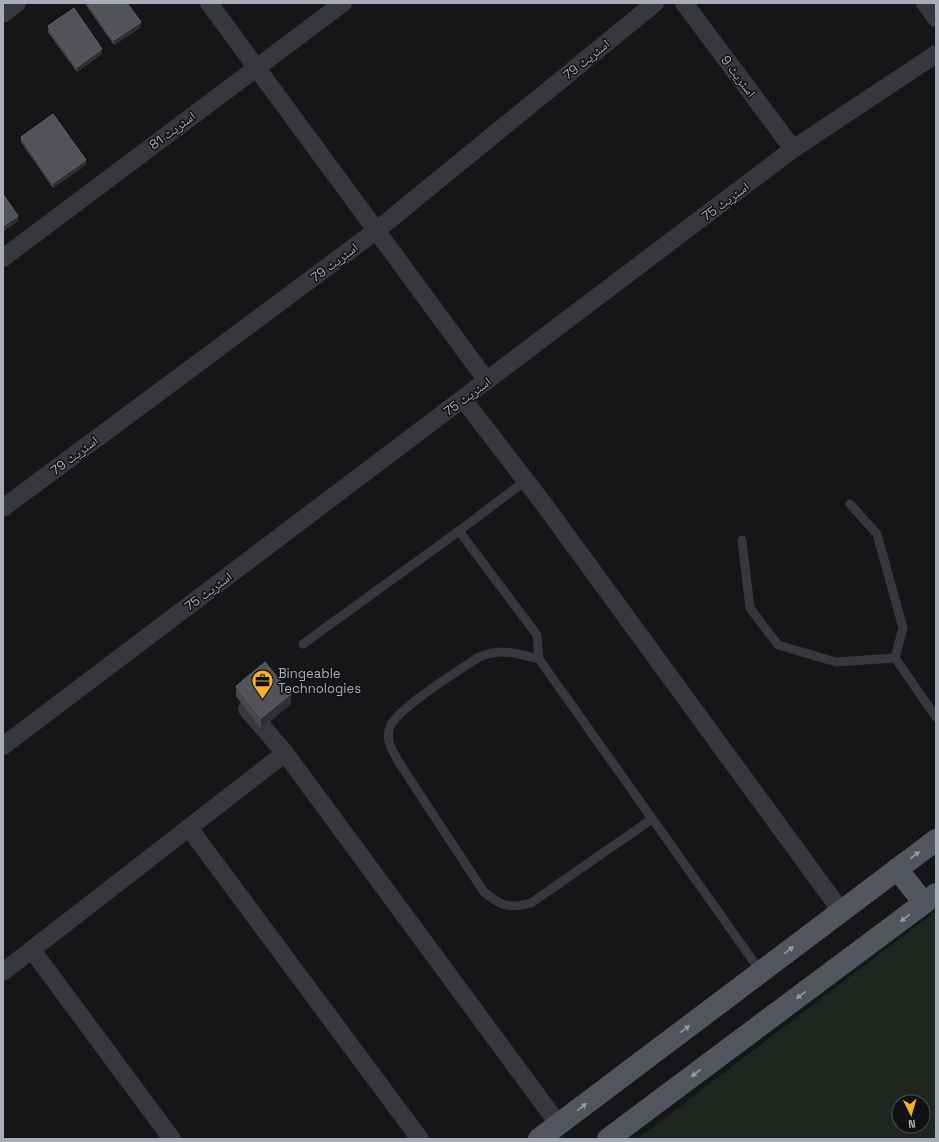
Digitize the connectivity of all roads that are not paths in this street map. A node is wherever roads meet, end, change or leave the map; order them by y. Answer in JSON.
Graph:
{"nodes":[{"id":1,"x":17,"y":3,"type":"edge"},
{"id":2,"x":209,"y":3,"type":"edge"},
{"id":3,"x":342,"y":3,"type":"edge"},
{"id":4,"x":655,"y":3,"type":"edge"},
{"id":5,"x":684,"y":3,"type":"edge"},
{"id":6,"x":925,"y":3,"type":"edge"},
{"id":7,"x":3,"y":14,"type":"edge"},
{"id":8,"x":936,"y":18,"type":"edge"},
{"id":9,"x":936,"y":54,"type":"edge"},
{"id":10,"x":256,"y":67,"type":"junction"},
{"id":11,"x":793,"y":150,"type":"junction"},
{"id":12,"x":377,"y":230,"type":"junction"},
{"id":13,"x":3,"y":258,"type":"edge"},
{"id":14,"x":488,"y":381,"type":"junction"},
{"id":15,"x":463,"y":399,"type":"junction"},
{"id":16,"x":525,"y":481,"type":"junction"},
{"id":17,"x":850,"y":504,"type":"dead end"},
{"id":18,"x":3,"y":508,"type":"edge"},
{"id":19,"x":459,"y":531,"type":"junction"},
{"id":20,"x":742,"y":540,"type":"dead end"},
{"id":21,"x":303,"y":644,"type":"dead end"},
{"id":22,"x":895,"y":658,"type":"junction"},
{"id":23,"x":539,"y":659,"type":"junction"},
{"id":24,"x":242,"y":704,"type":"edge"},
{"id":25,"x":936,"y":717,"type":"edge"},
{"id":26,"x":3,"y":746,"type":"edge"},
{"id":27,"x":285,"y":753,"type":"junction"},
{"id":28,"x":652,"y":819,"type":"junction"},
{"id":29,"x":189,"y":828,"type":"junction"},
{"id":30,"x":936,"y":840,"type":"edge"},
{"id":31,"x":897,"y":869,"type":"junction"},
{"id":32,"x":930,"y":899,"type":"edge"},
{"id":33,"x":841,"y":910,"type":"junction"},
{"id":34,"x":32,"y":950,"type":"junction"},
{"id":35,"x":3,"y":972,"type":"edge"},
{"id":36,"x":761,"y":972,"type":"junction"},
{"id":37,"x":559,"y":1125,"type":"junction"},
{"id":38,"x":172,"y":1139,"type":"edge"},
{"id":39,"x":420,"y":1139,"type":"edge"},
{"id":40,"x":539,"y":1139,"type":"edge"},
{"id":41,"x":608,"y":1139,"type":"edge"}],
"edges":[{"from":1,"to":7,"type":"street"},
{"from":2,"to":10,"type":"street"},
{"from":3,"to":10,"type":"street","name":"اسٹریٹ 81"},
{"from":4,"to":12,"type":"street","name":"اسٹریٹ 79"},
{"from":5,"to":11,"type":"street","name":"اسٹریٹ 9"},
{"from":6,"to":8,"type":"street"},
{"from":9,"to":11,"type":"street","name":"اسٹریٹ 75"},
{"from":10,"to":12,"type":"street"},
{"from":10,"to":13,"type":"street","name":"اسٹریٹ 81"},
{"from":11,"to":14,"type":"street","name":"اسٹریٹ 75"},
{"from":12,"to":14,"type":"street"},
{"from":12,"to":18,"type":"street","name":"اسٹریٹ 79"},
{"from":14,"to":15,"type":"street","name":"اسٹریٹ 75"},
{"from":15,"to":16,"type":"street"},
{"from":15,"to":26,"type":"street","name":"اسٹریٹ 75"},
{"from":16,"to":19,"type":"lane"},
{"from":16,"to":33,"type":"street"},
{"from":17,"to":22,"type":"lane"},
{"from":19,"to":21,"type":"lane"},
{"from":19,"to":23,"type":"lane"},
{"from":20,"to":22,"type":"lane"},
{"from":22,"to":25,"type":"lane"},
{"from":23,"to":28,"type":"lane"},
{"from":23,"to":28,"type":"lane"},
{"from":24,"to":27,"type":"street"},
{"from":27,"to":29,"type":"street"},
{"from":27,"to":37,"type":"street"},
{"from":28,"to":36,"type":"lane"},
{"from":29,"to":34,"type":"street"},
{"from":29,"to":39,"type":"street"},
{"from":31,"to":30,"type":"main road","one_way":true},
{"from":31,"to":32,"type":"main road"},
{"from":31,"to":33,"type":"main road"},
{"from":32,"to":41,"type":"main road","one_way":true},
{"from":36,"to":33,"type":"main road","one_way":true},
{"from":34,"to":35,"type":"street"},
{"from":34,"to":38,"type":"street"},
{"from":37,"to":36,"type":"main road","one_way":true},
{"from":37,"to":40,"type":"main road"}]}
